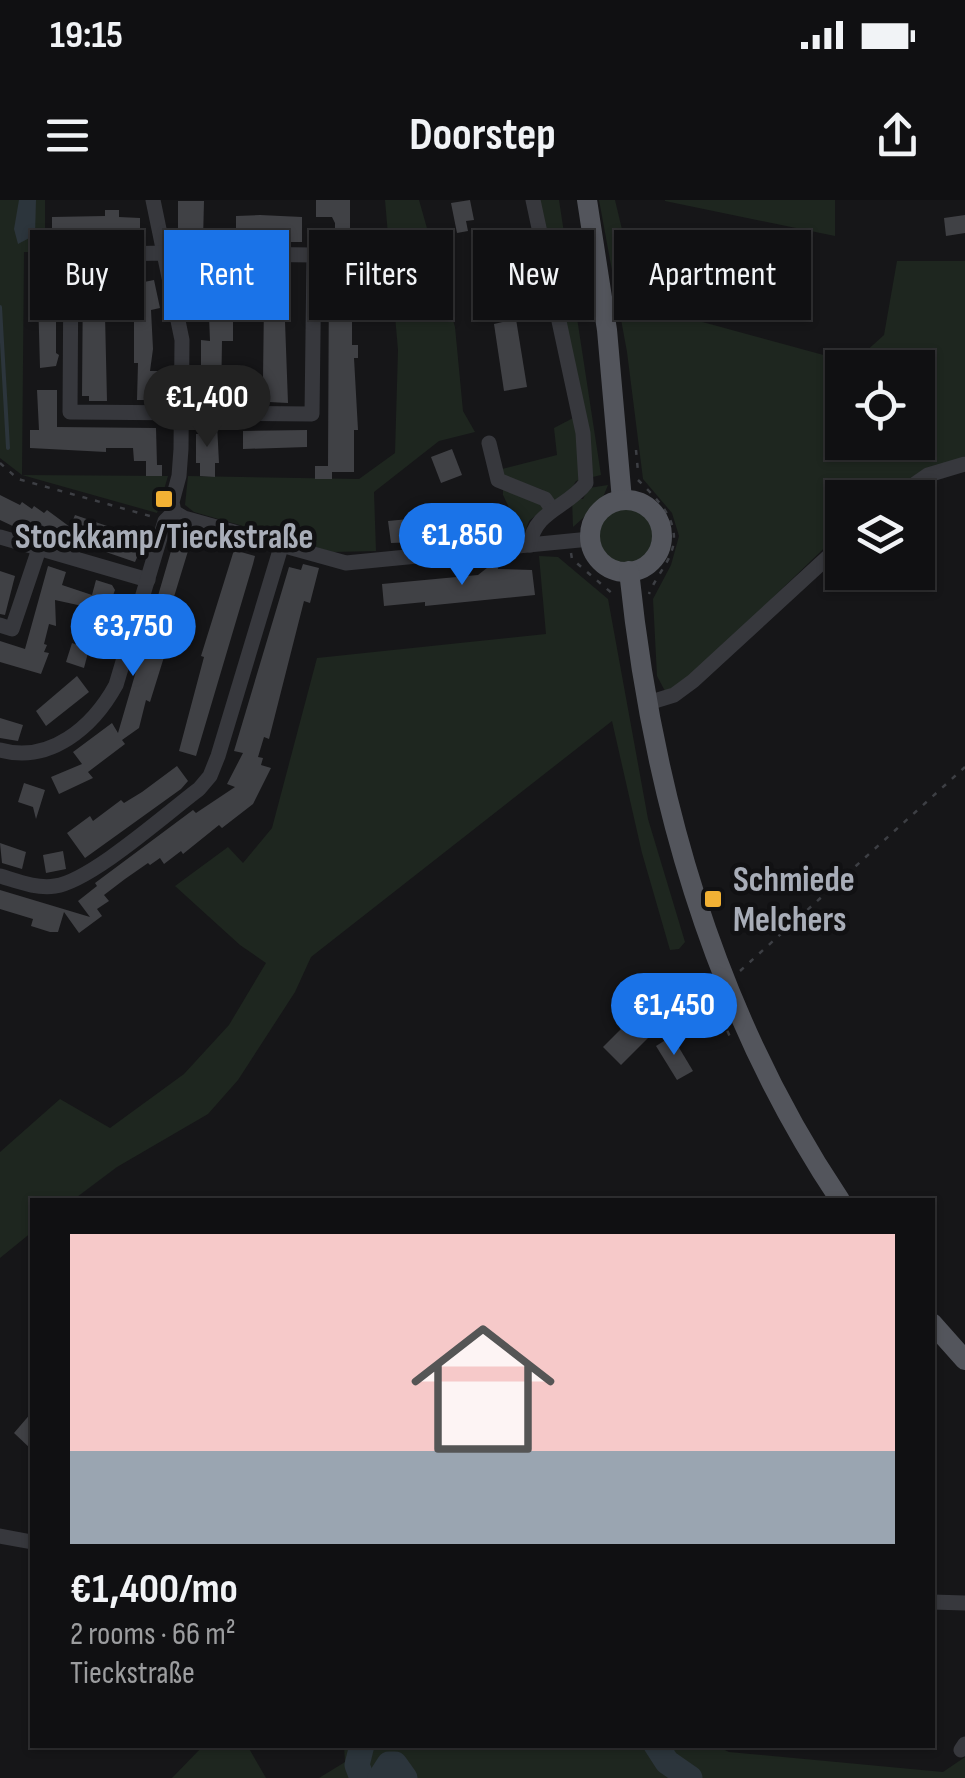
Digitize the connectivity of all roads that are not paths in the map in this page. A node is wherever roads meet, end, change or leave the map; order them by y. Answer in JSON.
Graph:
{"nodes":[{"id":1,"x":154,"y":200,"type":"edge"},
{"id":2,"x":533,"y":200,"type":"edge"},
{"id":3,"x":587,"y":200,"type":"edge"},
{"id":4,"x":164,"y":254,"type":"joint"},
{"id":5,"x":289,"y":255,"type":"edge"},
{"id":6,"x":178,"y":320,"type":"edge"},
{"id":7,"x":180,"y":414,"type":"junction"},
{"id":8,"x":490,"y":443,"type":"dead end"},
{"id":9,"x":965,"y":464,"type":"edge"},
{"id":10,"x":921,"y":480,"type":"edge"},
{"id":11,"x":622,"y":500,"type":"junction"},
{"id":12,"x":552,"y":509,"type":"junction"},
{"id":13,"x":170,"y":516,"type":"junction"},
{"id":14,"x":0,"y":537,"type":"edge"},
{"id":15,"x":590,"y":539,"type":"junction"},
{"id":16,"x":530,"y":545,"type":"junction"},
{"id":17,"x":282,"y":547,"type":"junction"},
{"id":18,"x":39,"y":549,"type":"junction"},
{"id":19,"x":825,"y":560,"type":"edge"},
{"id":20,"x":629,"y":572,"type":"junction"},
{"id":21,"x":148,"y":580,"type":"junction"},
{"id":22,"x":0,"y":625,"type":"edge"},
{"id":23,"x":648,"y":702,"type":"junction"},
{"id":24,"x":0,"y":750,"type":"edge"},
{"id":25,"x":0,"y":876,"type":"edge"},
{"id":26,"x":839,"y":1198,"type":"edge"},
{"id":27,"x":935,"y":1326,"type":"edge"},
{"id":28,"x":965,"y":1360,"type":"edge"},
{"id":29,"x":0,"y":1536,"type":"edge"},
{"id":30,"x":30,"y":1542,"type":"edge"},
{"id":31,"x":935,"y":1602,"type":"edge"},
{"id":32,"x":965,"y":1602,"type":"edge"}],
"edges":[{"from":1,"to":4,"type":"street"},
{"from":2,"to":12,"type":"street"},
{"from":3,"to":11,"type":"main road"},
{"from":4,"to":7,"type":"street"},
{"from":5,"to":7,"type":"street"},
{"from":6,"to":7,"type":"street"},
{"from":7,"to":13,"type":"street"},
{"from":8,"to":12,"type":"street"},
{"from":9,"to":10,"type":"street"},
{"from":11,"to":15,"type":"main road"},
{"from":11,"to":20,"type":"main road"},
{"from":12,"to":16,"type":"street"},
{"from":13,"to":17,"type":"street"},
{"from":13,"to":21,"type":"street"},
{"from":14,"to":18,"type":"street"},
{"from":15,"to":16,"type":"street"},
{"from":15,"to":20,"type":"main road"},
{"from":16,"to":17,"type":"street"},
{"from":17,"to":25,"type":"street"},
{"from":18,"to":21,"type":"street"},
{"from":18,"to":22,"type":"street"},
{"from":19,"to":23,"type":"street"},
{"from":20,"to":23,"type":"main road"},
{"from":21,"to":24,"type":"street"},
{"from":23,"to":26,"type":"main road"},
{"from":27,"to":28,"type":"main road"},
{"from":29,"to":30,"type":"street"},
{"from":31,"to":32,"type":"street"}]}
